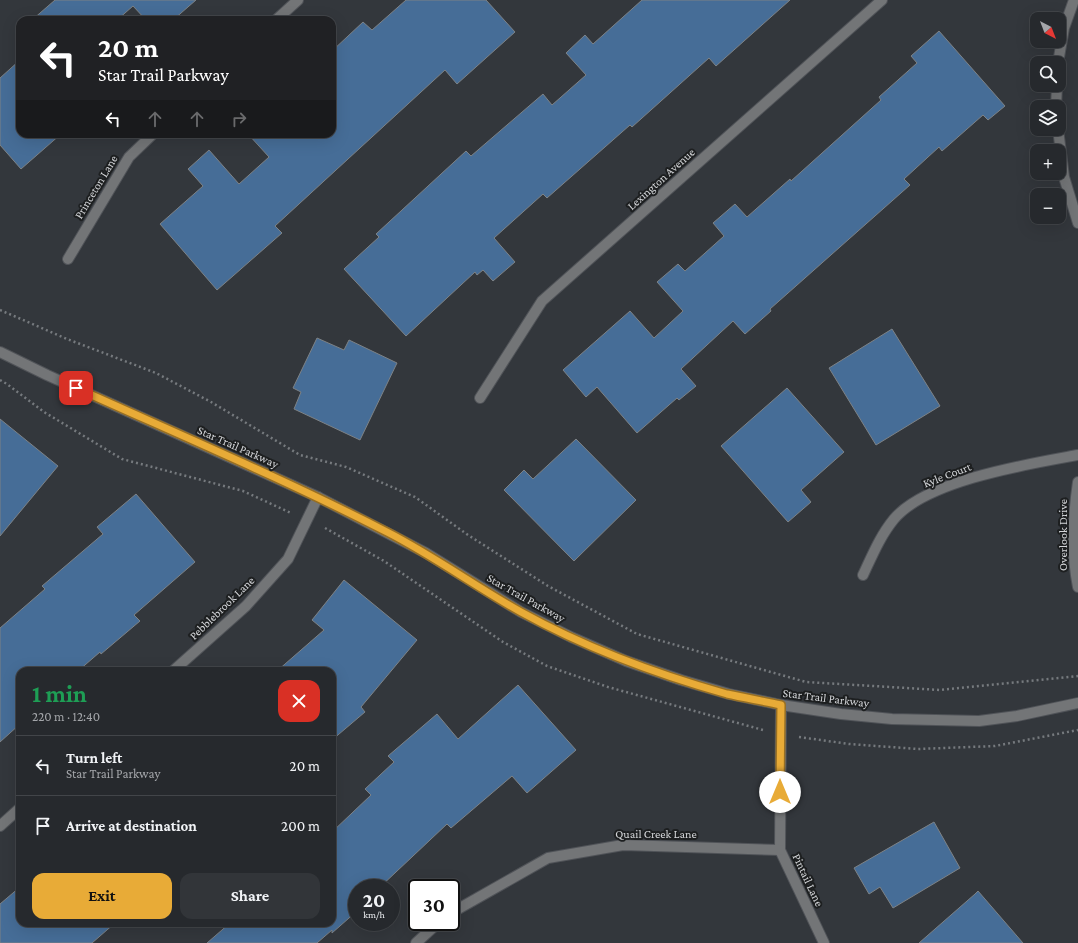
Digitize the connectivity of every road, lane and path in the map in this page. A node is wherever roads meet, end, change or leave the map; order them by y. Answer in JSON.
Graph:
{"nodes":[{"id":1,"x":298,"y":0,"type":"edge"},
{"id":2,"x":882,"y":0,"type":"edge"},
{"id":3,"x":1074,"y":0,"type":"edge"},
{"id":4,"x":280,"y":16,"type":"edge"},
{"id":5,"x":1059,"y":56,"type":"edge"},
{"id":6,"x":1059,"y":136,"type":"edge"},
{"id":7,"x":149,"y":138,"type":"edge"},
{"id":8,"x":1078,"y":223,"type":"edge"},
{"id":9,"x":68,"y":259,"type":"dead end"},
{"id":10,"x":0,"y":310,"type":"edge"},
{"id":11,"x":0,"y":352,"type":"edge"},
{"id":12,"x":480,"y":398,"type":"dead end"},
{"id":13,"x":1078,"y":455,"type":"edge"},
{"id":14,"x":1078,"y":482,"type":"edge"},
{"id":15,"x":318,"y":497,"type":"junction"},
{"id":16,"x":863,"y":575,"type":"dead end"},
{"id":17,"x":1078,"y":587,"type":"edge"},
{"id":18,"x":177,"y":667,"type":"edge"},
{"id":19,"x":1078,"y":676,"type":"edge"},
{"id":20,"x":1078,"y":702,"type":"edge"},
{"id":21,"x":781,"y":705,"type":"junction"},
{"id":22,"x":16,"y":812,"type":"edge"},
{"id":23,"x":0,"y":826,"type":"edge"},
{"id":24,"x":780,"y":850,"type":"junction"},
{"id":25,"x":460,"y":908,"type":"edge"},
{"id":26,"x":429,"y":931,"type":"edge"},
{"id":27,"x":416,"y":943,"type":"edge"},
{"id":28,"x":824,"y":943,"type":"edge"}],
"edges":[{"from":1,"to":4,"type":"street"},
{"from":2,"to":12,"type":"street","name":"Lexington Avenue"},
{"from":3,"to":5,"type":"street"},
{"from":6,"to":8,"type":"street"},
{"from":7,"to":9,"type":"street","name":"Princeton Lane"},
{"from":10,"to":19,"type":"path"},
{"from":11,"to":15,"type":"street","name":"Star Trail Parkway"},
{"from":13,"to":16,"type":"street","name":"Kyle Court"},
{"from":14,"to":17,"type":"street","name":"Overlook Drive"},
{"from":15,"to":18,"type":"street","name":"Pebblebrook Lane"},
{"from":15,"to":21,"type":"street","name":"Star Trail Parkway"},
{"from":20,"to":21,"type":"street","name":"Star Trail Parkway"},
{"from":21,"to":24,"type":"street","name":"Pintail Lane"},
{"from":22,"to":23,"type":"street"},
{"from":24,"to":25,"type":"street","name":"Quail Creek Lane"},
{"from":24,"to":28,"type":"street","name":"Pintail Lane"},
{"from":26,"to":27,"type":"street"}]}
